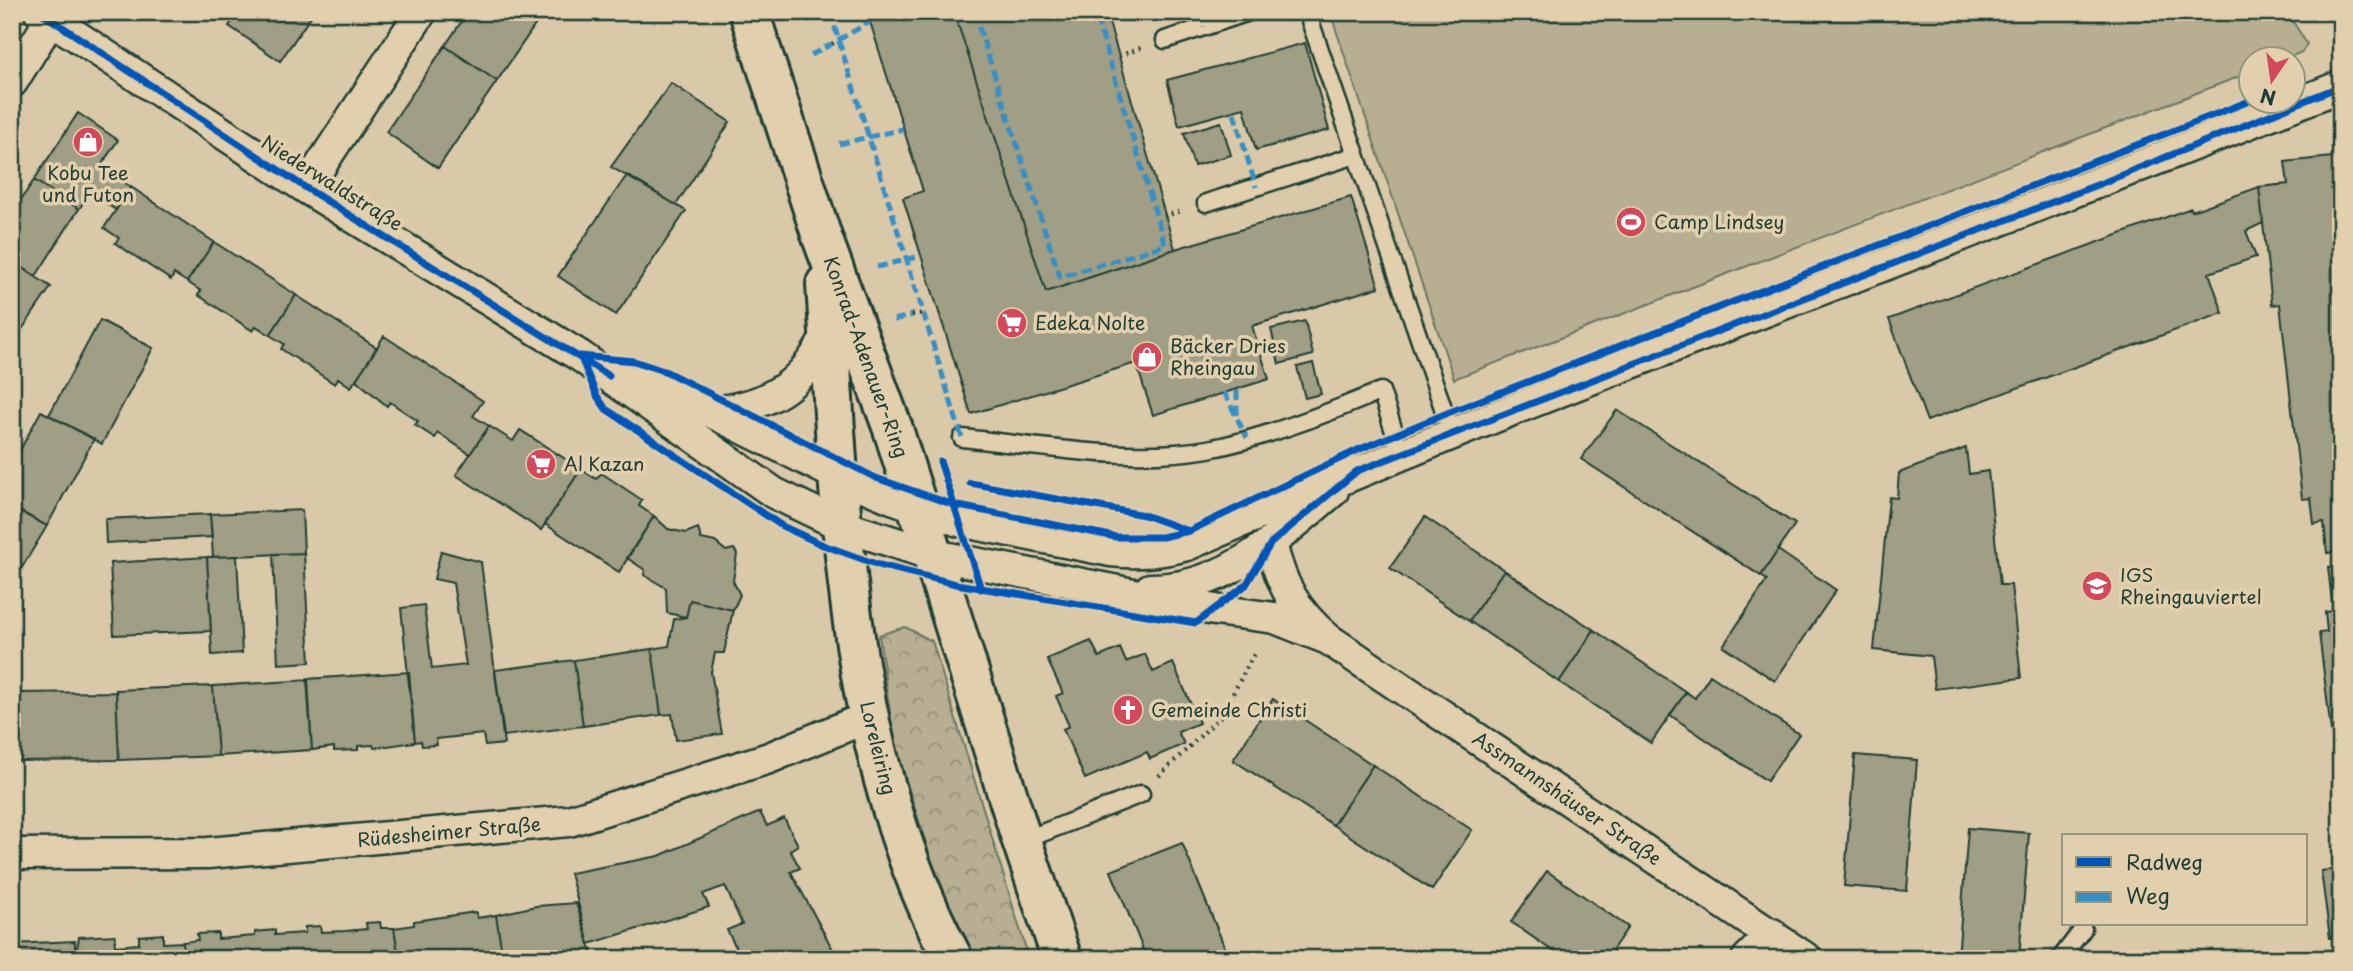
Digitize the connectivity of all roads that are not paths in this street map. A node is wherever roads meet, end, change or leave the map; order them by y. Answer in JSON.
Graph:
{"nodes":[{"id":1,"x":421,"y":12,"type":"edge"},
{"id":2,"x":748,"y":12,"type":"edge"},
{"id":3,"x":1249,"y":12,"type":"edge"},
{"id":4,"x":1307,"y":12,"type":"edge"},
{"id":5,"x":46,"y":16,"type":"edge"},
{"id":6,"x":1165,"y":40,"type":"dead end"},
{"id":7,"x":12,"y":82,"type":"edge"},
{"id":8,"x":2341,"y":86,"type":"edge"},
{"id":9,"x":1356,"y":155,"type":"junction"},
{"id":10,"x":306,"y":188,"type":"junction"},
{"id":11,"x":1206,"y":203,"type":"dead end"},
{"id":12,"x":823,"y":240,"type":"junction"},
{"id":13,"x":829,"y":331,"type":"junction"},
{"id":14,"x":609,"y":376,"type":"junction"},
{"id":15,"x":712,"y":412,"type":"junction"},
{"id":16,"x":1452,"y":434,"type":"junction"},
{"id":17,"x":962,"y":439,"type":"dead end"},
{"id":18,"x":1401,"y":453,"type":"junction"},
{"id":19,"x":1357,"y":471,"type":"junction"},
{"id":20,"x":839,"y":476,"type":"junction"},
{"id":21,"x":918,"y":507,"type":"junction"},
{"id":22,"x":844,"y":526,"type":"junction"},
{"id":23,"x":1271,"y":543,"type":"junction"},
{"id":24,"x":934,"y":555,"type":"junction"},
{"id":25,"x":1097,"y":588,"type":"junction"},
{"id":26,"x":1328,"y":639,"type":"junction"},
{"id":27,"x":868,"y":717,"type":"junction"},
{"id":28,"x":1141,"y":794,"type":"dead end"},
{"id":29,"x":1022,"y":841,"type":"junction"},
{"id":30,"x":12,"y":854,"type":"edge"},
{"id":31,"x":2083,"y":929,"type":"dead end"},
{"id":32,"x":1772,"y":934,"type":"junction"},
{"id":33,"x":953,"y":959,"type":"edge"},
{"id":34,"x":1062,"y":959,"type":"edge"},
{"id":35,"x":1747,"y":959,"type":"edge"},
{"id":36,"x":1807,"y":959,"type":"edge"},
{"id":37,"x":2060,"y":959,"type":"edge"}],
"edges":[{"from":1,"to":10,"type":"street"},
{"from":2,"to":12,"type":"main road","name":"Konrad-Adenauer-Ring"},
{"from":3,"to":6,"type":"lane"},
{"from":4,"to":9,"type":"lane"},
{"from":5,"to":7,"type":"street"},
{"from":5,"to":10,"type":"street","name":"Niederwaldstraße"},
{"from":8,"to":16,"type":"street","name":"Niederwaldstraße"},
{"from":9,"to":11,"type":"lane"},
{"from":9,"to":16,"type":"lane"},
{"from":10,"to":14,"type":"street","name":"Niederwaldstraße"},
{"from":12,"to":13,"type":"main road","name":"Konrad-Adenauer-Ring"},
{"from":12,"to":21,"type":"main road","name":"Konrad-Adenauer-Ring"},
{"from":13,"to":15,"type":"street"},
{"from":13,"to":20,"type":"main road","name":"Konrad-Adenauer-Ring"},
{"from":14,"to":15,"type":"street","name":"Niederwaldstraße"},
{"from":14,"to":22,"type":"street","name":"Niederwaldstraße"},
{"from":15,"to":20,"type":"street","name":"Niederwaldstraße"},
{"from":16,"to":18,"type":"street","name":"Niederwaldstraße"},
{"from":17,"to":18,"type":"lane"},
{"from":18,"to":19,"type":"street","name":"Niederwaldstraße"},
{"from":19,"to":21,"type":"street","name":"Niederwaldstraße"},
{"from":19,"to":23,"type":"street"},
{"from":20,"to":21,"type":"street","name":"Niederwaldstraße"},
{"from":20,"to":22,"type":"main road","name":"Konrad-Adenauer-Ring"},
{"from":21,"to":24,"type":"main road","name":"Konrad-Adenauer-Ring"},
{"from":22,"to":24,"type":"street","name":"Niederwaldstraße"},
{"from":22,"to":27,"type":"main road","name":"Loreleiring"},
{"from":23,"to":25,"type":"street"},
{"from":23,"to":26,"type":"street","name":"Assmannshäuser Straße"},
{"from":24,"to":25,"type":"street","name":"Niederwaldstraße"},
{"from":24,"to":29,"type":"main road"},
{"from":25,"to":26,"type":"street","name":"Assmannshäuser Straße"},
{"from":26,"to":32,"type":"street","name":"Assmannshäuser Straße"},
{"from":27,"to":30,"type":"street","name":"Rüdesheimer Straße"},
{"from":27,"to":33,"type":"main road","name":"Loreleiring"},
{"from":28,"to":29,"type":"lane"},
{"from":29,"to":34,"type":"main road"},
{"from":31,"to":37,"type":"lane"},
{"from":32,"to":35,"type":"street"},
{"from":32,"to":36,"type":"street","name":"Assmannshäuser Straße"}]}
